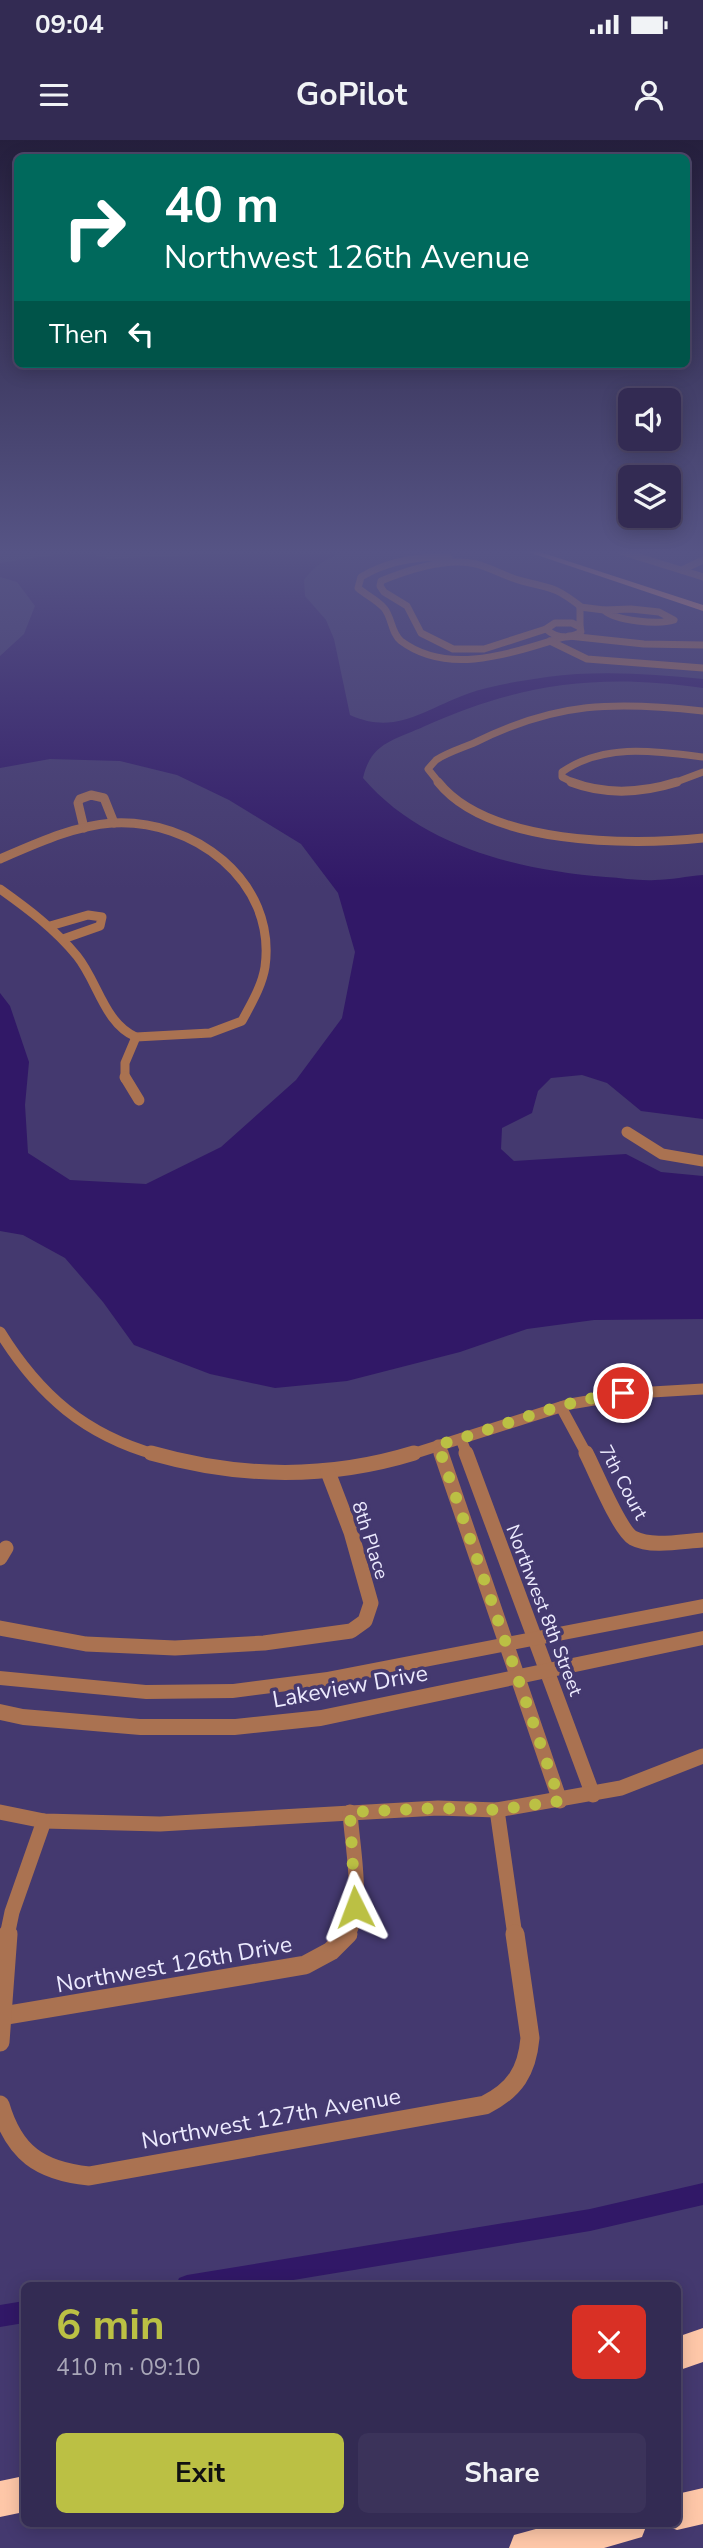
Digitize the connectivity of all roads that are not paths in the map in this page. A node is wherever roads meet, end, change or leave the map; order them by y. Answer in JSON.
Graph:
{"nodes":[{"id":1,"x":656,"y":664,"type":"edge"},
{"id":2,"x":703,"y":668,"type":"edge"},
{"id":3,"x":703,"y":711,"type":"edge"},
{"id":4,"x":703,"y":757,"type":"edge"},
{"id":5,"x":703,"y":772,"type":"edge"},
{"id":6,"x":562,"y":777,"type":"joint"},
{"id":7,"x":114,"y":823,"type":"junction"},
{"id":8,"x":84,"y":828,"type":"junction"},
{"id":9,"x":703,"y":838,"type":"edge"},
{"id":10,"x":0,"y":859,"type":"edge"},
{"id":11,"x":0,"y":889,"type":"edge"},
{"id":12,"x":50,"y":926,"type":"junction"},
{"id":13,"x":63,"y":939,"type":"junction"},
{"id":14,"x":135,"y":1037,"type":"junction"},
{"id":15,"x":139,"y":1100,"type":"dead end"},
{"id":16,"x":627,"y":1132,"type":"dead end"},
{"id":17,"x":703,"y":1161,"type":"edge"},
{"id":18,"x":0,"y":1332,"type":"edge"},
{"id":19,"x":703,"y":1389,"type":"edge"},
{"id":20,"x":561,"y":1407,"type":"junction"},
{"id":21,"x":461,"y":1439,"type":"junction"},
{"id":22,"x":438,"y":1445,"type":"junction"},
{"id":23,"x":328,"y":1472,"type":"junction"},
{"id":24,"x":703,"y":1540,"type":"edge"},
{"id":25,"x":703,"y":1606,"type":"edge"},
{"id":26,"x":0,"y":1628,"type":"edge"},
{"id":27,"x":703,"y":1638,"type":"edge"},
{"id":28,"x":536,"y":1640,"type":"junction"},
{"id":29,"x":507,"y":1646,"type":"junction"},
{"id":30,"x":547,"y":1670,"type":"junction"},
{"id":31,"x":517,"y":1677,"type":"junction"},
{"id":32,"x":0,"y":1678,"type":"edge"},
{"id":33,"x":0,"y":1712,"type":"edge"},
{"id":34,"x":703,"y":1756,"type":"edge"},
{"id":35,"x":593,"y":1795,"type":"junction"},
{"id":36,"x":560,"y":1801,"type":"junction"},
{"id":37,"x":497,"y":1810,"type":"junction"},
{"id":38,"x":0,"y":1812,"type":"edge"},
{"id":39,"x":350,"y":1812,"type":"junction"},
{"id":40,"x":44,"y":1821,"type":"junction"},
{"id":41,"x":2,"y":2016,"type":"junction"},
{"id":42,"x":0,"y":2042,"type":"edge"},
{"id":43,"x":0,"y":2105,"type":"edge"},
{"id":44,"x":703,"y":2345,"type":"edge"},
{"id":45,"x":681,"y":2353,"type":"edge"},
{"id":46,"x":703,"y":2361,"type":"edge"},
{"id":47,"x":681,"y":2364,"type":"edge"},
{"id":48,"x":21,"y":2495,"type":"edge"},
{"id":49,"x":0,"y":2499,"type":"edge"},
{"id":50,"x":703,"y":2506,"type":"edge"},
{"id":51,"x":681,"y":2511,"type":"edge"},
{"id":52,"x":616,"y":2527,"type":"edge"},
{"id":53,"x":527,"y":2548,"type":"edge"}],
"edges":[{"from":1,"to":2,"type":"street"},
{"from":3,"to":9,"type":"street"},
{"from":4,"to":6,"type":"street"},
{"from":5,"to":6,"type":"street"},
{"from":7,"to":8,"type":"street"},
{"from":7,"to":8,"type":"street"},
{"from":7,"to":14,"type":"street"},
{"from":8,"to":10,"type":"street"},
{"from":11,"to":12,"type":"street"},
{"from":12,"to":13,"type":"street"},
{"from":12,"to":13,"type":"street"},
{"from":13,"to":14,"type":"street"},
{"from":14,"to":15,"type":"street"},
{"from":16,"to":17,"type":"street"},
{"from":18,"to":23,"type":"street"},
{"from":19,"to":20,"type":"street"},
{"from":20,"to":21,"type":"street"},
{"from":20,"to":24,"type":"street","name":"7th Court"},
{"from":21,"to":22,"type":"street"},
{"from":21,"to":28,"type":"street","name":"Northwest 8th Street"},
{"from":22,"to":23,"type":"street"},
{"from":22,"to":29,"type":"street"},
{"from":23,"to":26,"type":"street","name":"8th Place"},
{"from":25,"to":28,"type":"street","name":"Lakeview Drive"},
{"from":27,"to":30,"type":"street","name":"Lakeview Drive"},
{"from":28,"to":29,"type":"street","name":"Lakeview Drive"},
{"from":28,"to":30,"type":"street","name":"Northwest 8th Street"},
{"from":29,"to":31,"type":"street"},
{"from":29,"to":32,"type":"street","name":"Lakeview Drive"},
{"from":30,"to":31,"type":"street","name":"Lakeview Drive"},
{"from":30,"to":35,"type":"street","name":"Northwest 8th Street"},
{"from":31,"to":33,"type":"street","name":"Lakeview Drive"},
{"from":31,"to":36,"type":"street"},
{"from":34,"to":35,"type":"street"},
{"from":35,"to":36,"type":"street"},
{"from":36,"to":37,"type":"street"},
{"from":37,"to":39,"type":"street"},
{"from":37,"to":43,"type":"street","name":"Northwest 127th Avenue"},
{"from":38,"to":40,"type":"street"},
{"from":39,"to":40,"type":"street"},
{"from":39,"to":41,"type":"street","name":"Northwest 126th Drive"},
{"from":40,"to":41,"type":"street"},
{"from":41,"to":42,"type":"street"},
{"from":44,"to":45,"type":"highway"},
{"from":46,"to":47,"type":"highway"},
{"from":48,"to":49,"type":"highway"},
{"from":50,"to":51,"type":"highway"},
{"from":52,"to":53,"type":"highway"}]}
